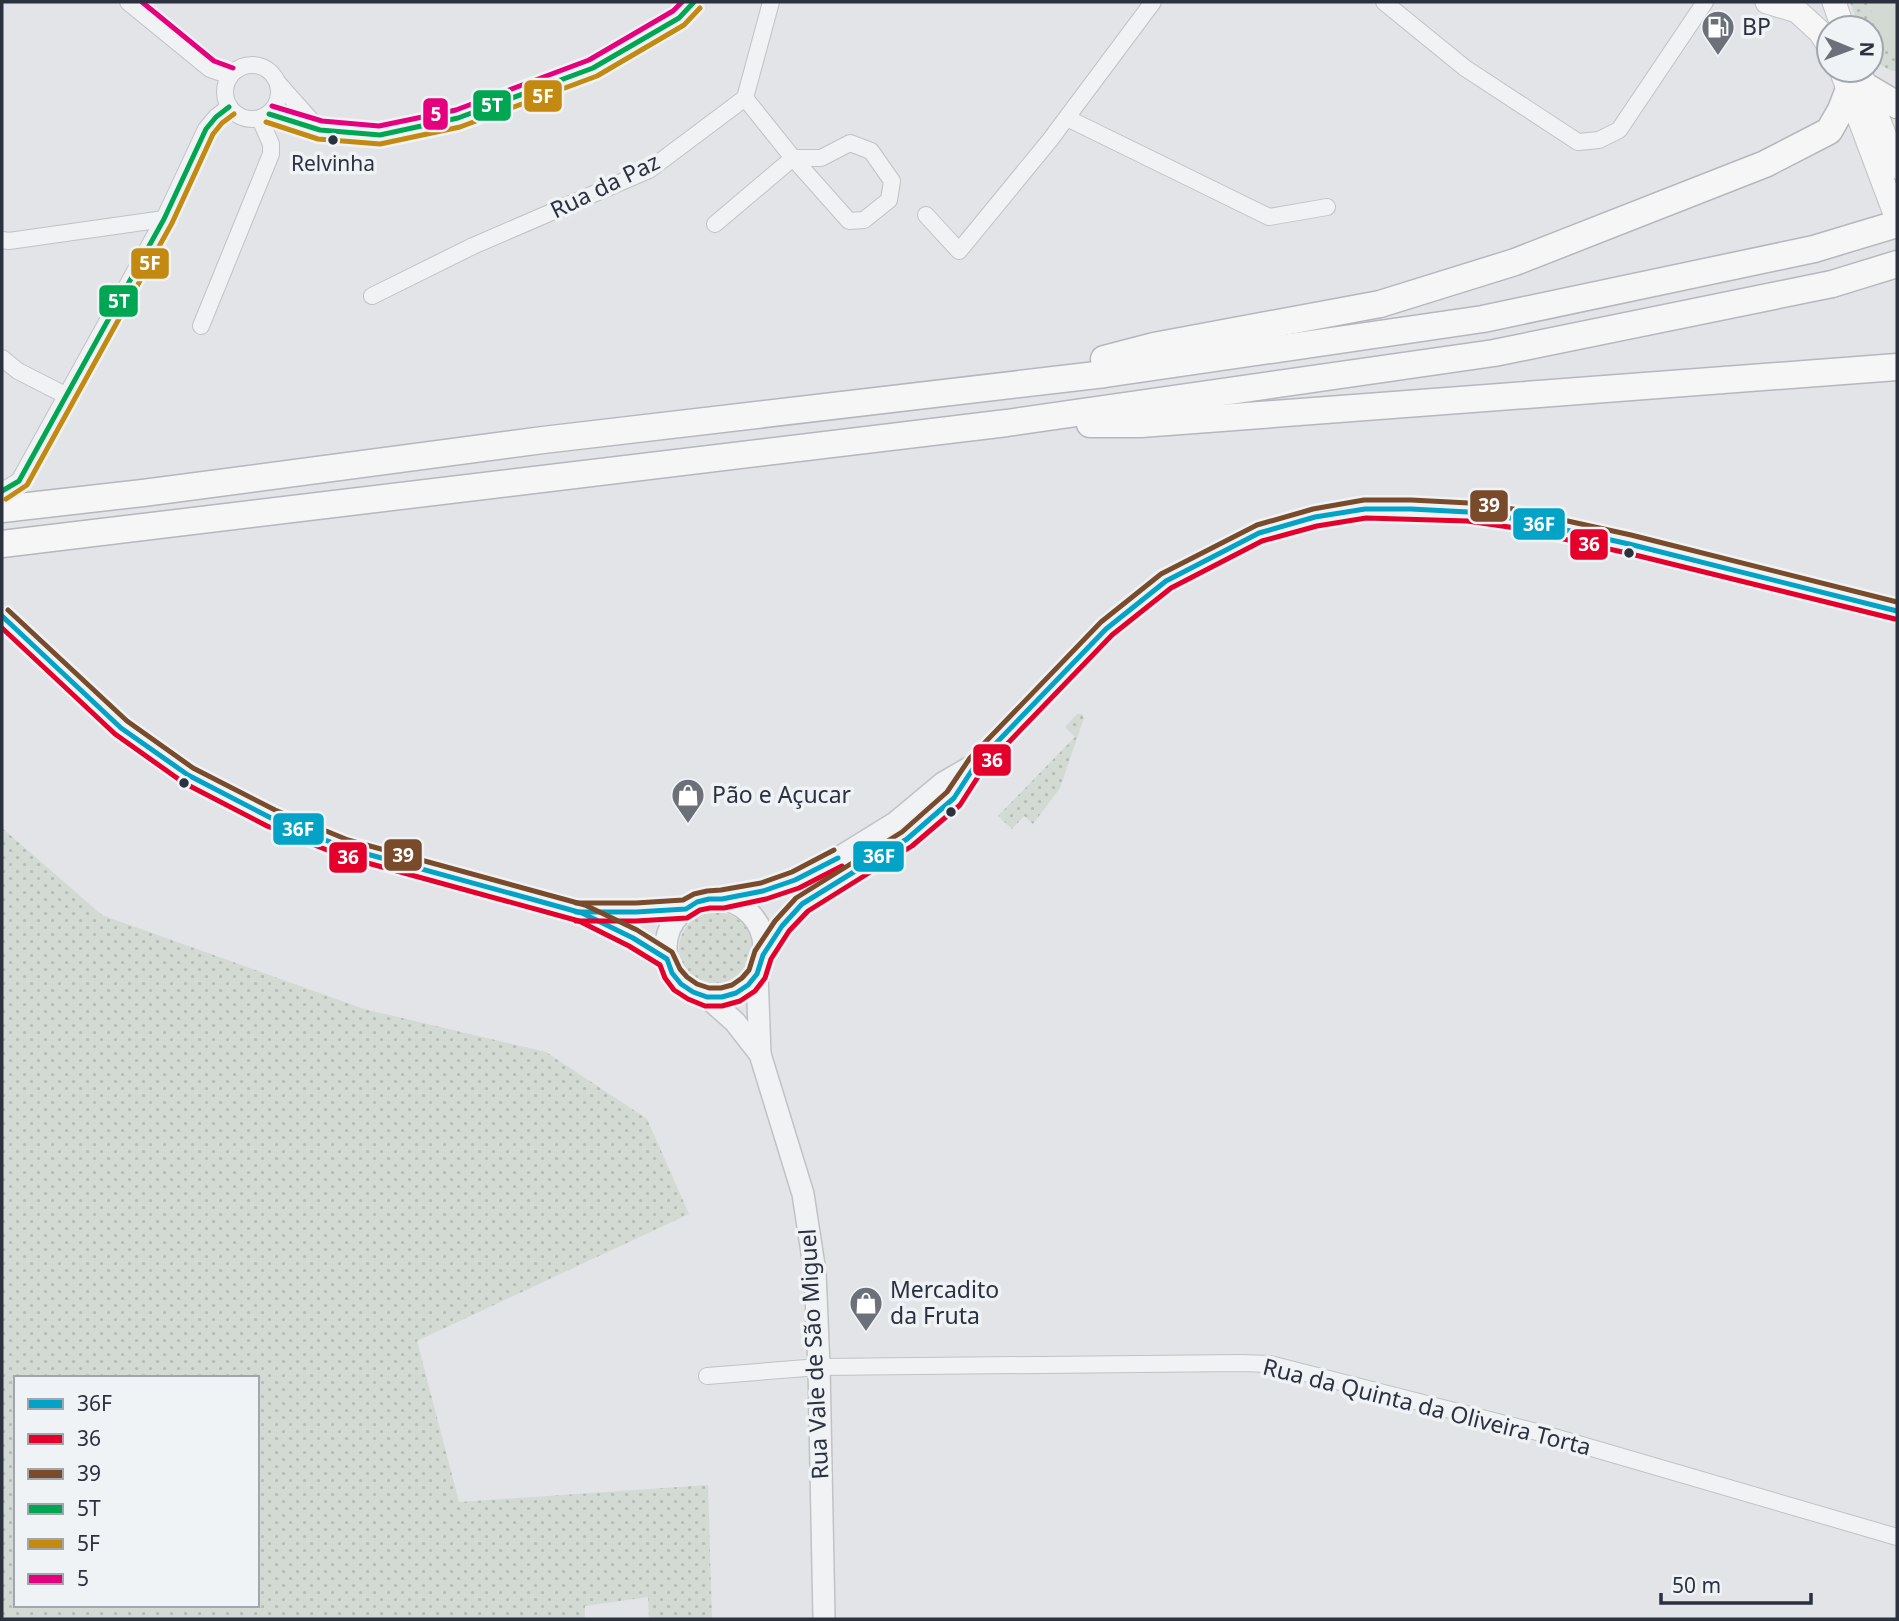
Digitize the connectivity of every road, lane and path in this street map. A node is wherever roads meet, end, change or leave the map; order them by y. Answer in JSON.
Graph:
{"nodes":[{"id":1,"x":128,"y":2,"type":"edge"},
{"id":2,"x":694,"y":2,"type":"edge"},
{"id":3,"x":1153,"y":2,"type":"edge"},
{"id":4,"x":1384,"y":2,"type":"edge"},
{"id":5,"x":1705,"y":2,"type":"edge"},
{"id":6,"x":1768,"y":2,"type":"edge"},
{"id":7,"x":765,"y":4,"type":"edge"},
{"id":8,"x":1815,"y":27,"type":"edge"},
{"id":9,"x":230,"y":76,"type":"junction"},
{"id":10,"x":278,"y":83,"type":"junction"},
{"id":11,"x":1852,"y":84,"type":"edge"},
{"id":12,"x":1856,"y":84,"type":"edge"},
{"id":13,"x":1862,"y":84,"type":"edge"},
{"id":14,"x":744,"y":98,"type":"junction"},
{"id":15,"x":1897,"y":105,"type":"edge"},
{"id":16,"x":229,"y":107,"type":"junction"},
{"id":17,"x":265,"y":116,"type":"junction"},
{"id":18,"x":1067,"y":118,"type":"junction"},
{"id":19,"x":320,"y":130,"type":"junction"},
{"id":20,"x":793,"y":158,"type":"junction"},
{"id":21,"x":1890,"y":165,"type":"edge"},
{"id":22,"x":1327,"y":207,"type":"dead end"},
{"id":23,"x":926,"y":215,"type":"dead end"},
{"id":24,"x":164,"y":219,"type":"junction"},
{"id":25,"x":1897,"y":222,"type":"edge"},
{"id":26,"x":715,"y":224,"type":"dead end"},
{"id":27,"x":2,"y":240,"type":"edge"},
{"id":28,"x":1897,"y":264,"type":"edge"},
{"id":29,"x":372,"y":296,"type":"dead end"},
{"id":30,"x":201,"y":327,"type":"dead end"},
{"id":31,"x":2,"y":358,"type":"edge"},
{"id":32,"x":1897,"y":367,"type":"edge"},
{"id":33,"x":1003,"y":385,"type":"junction"},
{"id":34,"x":67,"y":396,"type":"junction"},
{"id":35,"x":1007,"y":422,"type":"junction"},
{"id":36,"x":2,"y":491,"type":"edge"},
{"id":37,"x":2,"y":509,"type":"edge"},
{"id":38,"x":2,"y":544,"type":"edge"},
{"id":39,"x":1897,"y":611,"type":"edge"},
{"id":40,"x":2,"y":616,"type":"edge"},
{"id":41,"x":50,"y":663,"type":"joint"},
{"id":42,"x":976,"y":764,"type":"junction"},
{"id":43,"x":722,"y":900,"type":"junction"},
{"id":44,"x":686,"y":909,"type":"junction"},
{"id":45,"x":582,"y":913,"type":"junction"},
{"id":46,"x":667,"y":959,"type":"junction"},
{"id":47,"x":760,"y":965,"type":"junction"},
{"id":48,"x":707,"y":997,"type":"junction"},
{"id":49,"x":760,"y":1054,"type":"junction"},
{"id":50,"x":819,"y":1367,"type":"junction"},
{"id":51,"x":706,"y":1377,"type":"dead end"},
{"id":52,"x":1897,"y":1537,"type":"edge"},
{"id":53,"x":824,"y":1619,"type":"edge"}],
"edges":[{"from":1,"to":9,"type":"street"},
{"from":2,"to":19,"type":"street"},
{"from":3,"to":18,"type":"street"},
{"from":4,"to":5,"type":"street"},
{"from":6,"to":8,"type":"main road"},
{"from":7,"to":14,"type":"street"},
{"from":9,"to":10,"type":"street"},
{"from":9,"to":16,"type":"street"},
{"from":10,"to":17,"type":"street"},
{"from":10,"to":19,"type":"street"},
{"from":11,"to":33,"type":"highway"},
{"from":12,"to":21,"type":"main road"},
{"from":13,"to":15,"type":"highway"},
{"from":14,"to":20,"type":"street"},
{"from":14,"to":29,"type":"street","name":"Rua da Paz"},
{"from":16,"to":17,"type":"street"},
{"from":16,"to":24,"type":"street"},
{"from":17,"to":19,"type":"street"},
{"from":17,"to":30,"type":"street"},
{"from":18,"to":22,"type":"street"},
{"from":18,"to":23,"type":"street"},
{"from":20,"to":20,"type":"street"},
{"from":20,"to":26,"type":"street"},
{"from":21,"to":25,"type":"main road"},
{"from":24,"to":27,"type":"street"},
{"from":24,"to":34,"type":"street"},
{"from":25,"to":33,"type":"highway"},
{"from":28,"to":35,"type":"highway"},
{"from":31,"to":34,"type":"street"},
{"from":32,"to":35,"type":"highway"},
{"from":33,"to":37,"type":"highway"},
{"from":34,"to":36,"type":"street"},
{"from":35,"to":38,"type":"highway"},
{"from":39,"to":42,"type":"street"},
{"from":40,"to":41,"type":"street"},
{"from":41,"to":45,"type":"street"},
{"from":42,"to":43,"type":"street"},
{"from":42,"to":47,"type":"street"},
{"from":43,"to":44,"type":"street"},
{"from":43,"to":47,"type":"street"},
{"from":44,"to":45,"type":"street"},
{"from":44,"to":46,"type":"street"},
{"from":45,"to":46,"type":"street"},
{"from":46,"to":48,"type":"street"},
{"from":47,"to":48,"type":"street"},
{"from":47,"to":49,"type":"street","name":"Rua Vale de São Miguel"},
{"from":48,"to":49,"type":"street","name":"Rua Vale de São Miguel"},
{"from":49,"to":50,"type":"street","name":"Rua Vale de São Miguel"},
{"from":50,"to":51,"type":"street","name":"Rua da Quinta da Oliveira Torta"},
{"from":50,"to":52,"type":"street","name":"Rua da Quinta da Oliveira Torta"},
{"from":50,"to":53,"type":"street","name":"Rua Vale de São Miguel"}]}
